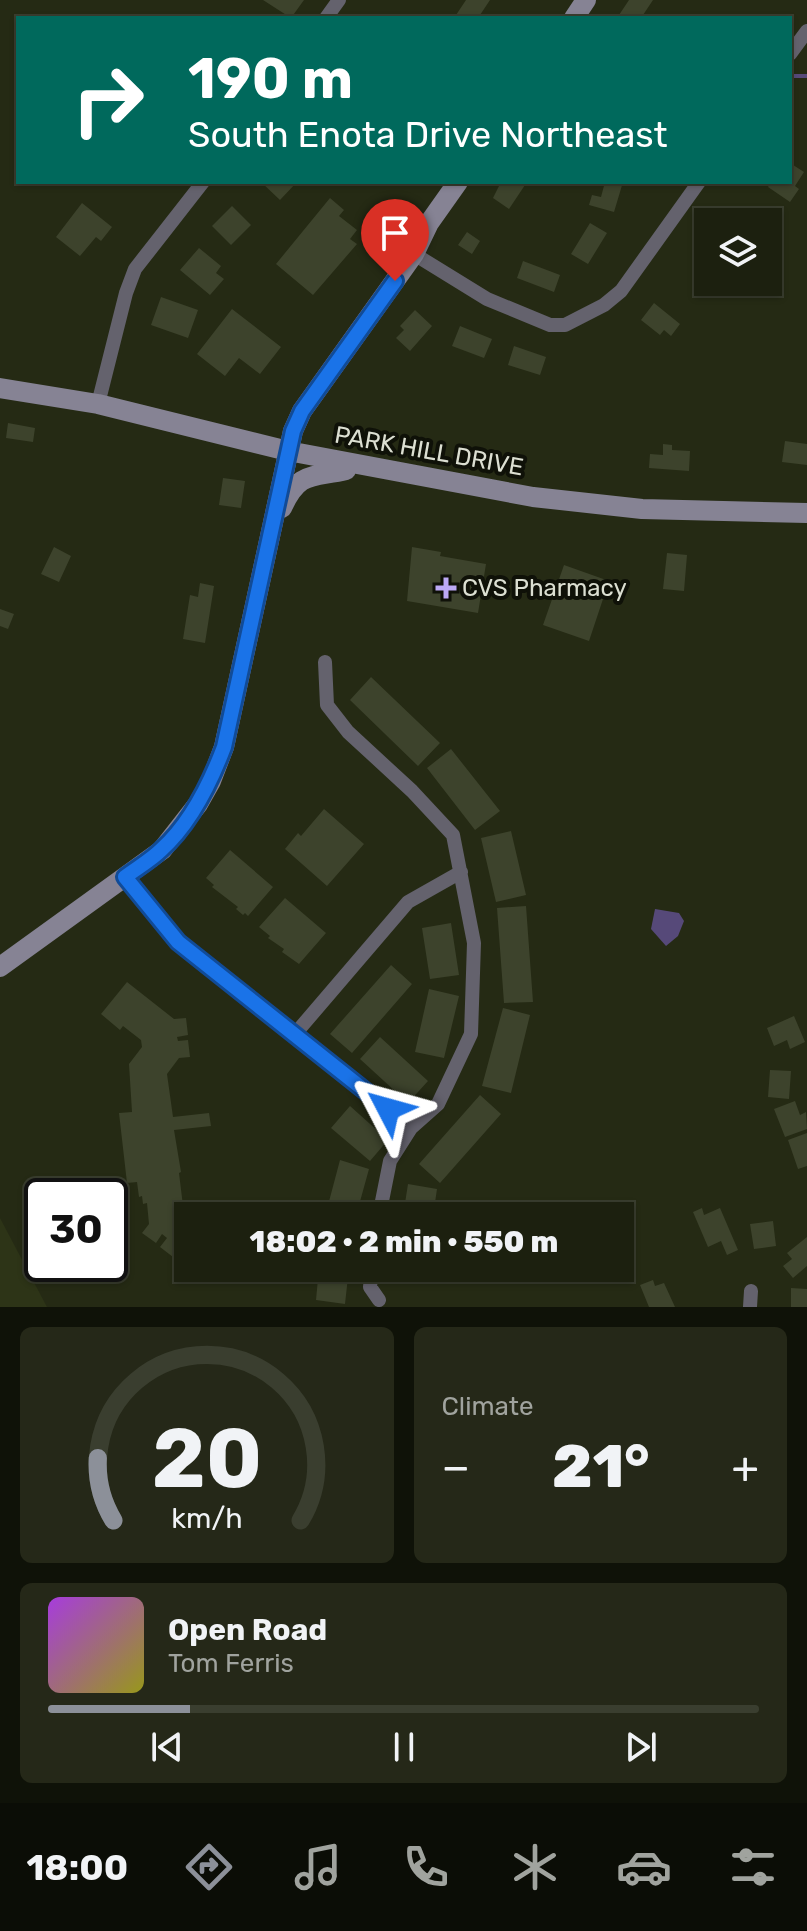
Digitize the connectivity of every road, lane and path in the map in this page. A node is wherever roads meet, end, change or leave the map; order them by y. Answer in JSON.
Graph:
{"nodes":[{"id":1,"x":807,"y":31,"type":"edge"},
{"id":2,"x":792,"y":51,"type":"edge"},
{"id":3,"x":201,"y":184,"type":"edge"},
{"id":4,"x":457,"y":184,"type":"edge"},
{"id":5,"x":698,"y":184,"type":"edge"},
{"id":6,"x":414,"y":254,"type":"junction"},
{"id":7,"x":0,"y":390,"type":"edge"},
{"id":8,"x":98,"y":404,"type":"junction"},
{"id":9,"x":288,"y":451,"type":"junction"},
{"id":10,"x":362,"y":466,"type":"junction"},
{"id":11,"x":807,"y":513,"type":"edge"},
{"id":12,"x":274,"y":526,"type":"junction"},
{"id":13,"x":325,"y":662,"type":"dead end"},
{"id":14,"x":461,"y":872,"type":"junction"},
{"id":15,"x":125,"y":877,"type":"junction"},
{"id":16,"x":0,"y":967,"type":"edge"},
{"id":17,"x":295,"y":1034,"type":"junction"},
{"id":18,"x":411,"y":1128,"type":"junction"},
{"id":19,"x":382,"y":1202,"type":"edge"},
{"id":20,"x":371,"y":1282,"type":"edge"},
{"id":21,"x":751,"y":1291,"type":"dead end"},
{"id":22,"x":379,"y":1300,"type":"dead end"},
{"id":23,"x":750,"y":1307,"type":"edge"}],
"edges":[{"from":1,"to":2,"type":"street"},
{"from":3,"to":8,"type":"street"},
{"from":4,"to":6,"type":"main road"},
{"from":5,"to":6,"type":"street"},
{"from":6,"to":9,"type":"main road"},
{"from":7,"to":8,"type":"main road","name":"PARK HILL DRIVE"},
{"from":8,"to":9,"type":"main road","name":"PARK HILL DRIVE"},
{"from":9,"to":10,"type":"main road","name":"PARK HILL DRIVE"},
{"from":9,"to":12,"type":"main road"},
{"from":10,"to":11,"type":"main road","name":"PARK HILL DRIVE"},
{"from":10,"to":12,"type":"main road"},
{"from":12,"to":15,"type":"main road"},
{"from":13,"to":14,"type":"street"},
{"from":14,"to":17,"type":"street"},
{"from":14,"to":18,"type":"street"},
{"from":15,"to":16,"type":"main road"},
{"from":15,"to":17,"type":"street"},
{"from":17,"to":18,"type":"street"},
{"from":18,"to":19,"type":"street"},
{"from":20,"to":22,"type":"street"},
{"from":21,"to":23,"type":"street"}]}
